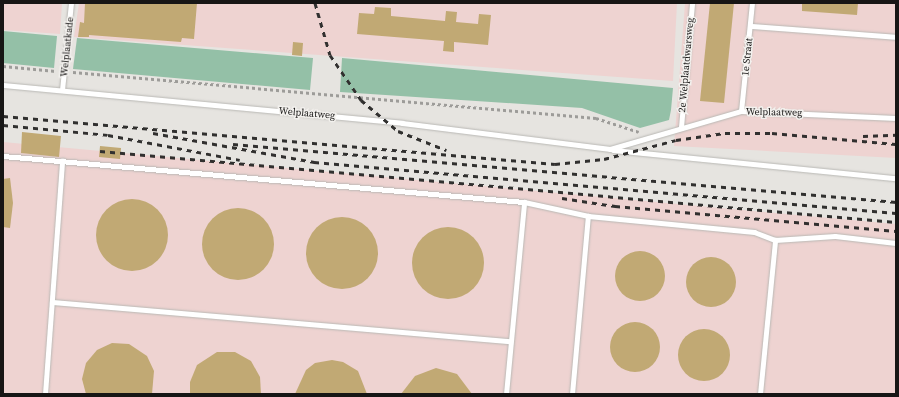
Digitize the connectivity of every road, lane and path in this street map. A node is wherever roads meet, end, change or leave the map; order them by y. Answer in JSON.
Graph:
{"nodes":[{"id":1,"x":71,"y":3,"type":"edge"},
{"id":2,"x":692,"y":3,"type":"edge"},
{"id":3,"x":752,"y":3,"type":"edge"},
{"id":4,"x":751,"y":26,"type":"junction"},
{"id":5,"x":896,"y":37,"type":"edge"},
{"id":6,"x":3,"y":66,"type":"edge"},
{"id":7,"x":64,"y":71,"type":"junction"},
{"id":8,"x":3,"y":85,"type":"edge"},
{"id":9,"x":62,"y":90,"type":"junction"},
{"id":10,"x":741,"y":111,"type":"junction"},
{"id":11,"x":896,"y":118,"type":"edge"},
{"id":12,"x":681,"y":126,"type":"junction"},
{"id":13,"x":648,"y":137,"type":"junction"},
{"id":14,"x":610,"y":150,"type":"junction"},
{"id":15,"x":3,"y":156,"type":"edge"},
{"id":16,"x":62,"y":161,"type":"junction"},
{"id":17,"x":896,"y":178,"type":"edge"},
{"id":18,"x":524,"y":202,"type":"junction"},
{"id":19,"x":588,"y":216,"type":"junction"},
{"id":20,"x":775,"y":240,"type":"junction"},
{"id":21,"x":896,"y":243,"type":"edge"},
{"id":22,"x":52,"y":302,"type":"junction"},
{"id":23,"x":510,"y":341,"type":"junction"},
{"id":24,"x":44,"y":394,"type":"edge"},
{"id":25,"x":506,"y":394,"type":"edge"},
{"id":26,"x":572,"y":394,"type":"edge"},
{"id":27,"x":760,"y":394,"type":"edge"}],
"edges":[{"from":1,"to":7,"type":"lane","name":"Welplaatkade"},
{"from":2,"to":12,"type":"lane","name":"2e Welplaatdwarsweg"},
{"from":3,"to":4,"type":"lane","name":"1e Straat"},
{"from":4,"to":5,"type":"lane"},
{"from":4,"to":10,"type":"lane","name":"1e Straat"},
{"from":6,"to":7,"type":"path"},
{"from":7,"to":9,"type":"lane","name":"Welplaatkade"},
{"from":7,"to":13,"type":"path"},
{"from":8,"to":9,"type":"lane","name":"Welplaatweg"},
{"from":9,"to":14,"type":"lane","name":"Welplaatweg"},
{"from":10,"to":11,"type":"lane","name":"Welplaatweg"},
{"from":10,"to":12,"type":"lane","name":"Welplaatweg"},
{"from":12,"to":13,"type":"lane","name":"Welplaatweg"},
{"from":13,"to":14,"type":"lane","name":"Welplaatweg"},
{"from":14,"to":17,"type":"lane","name":"Welplaatweg"},
{"from":15,"to":16,"type":"lane"},
{"from":16,"to":18,"type":"lane"},
{"from":16,"to":22,"type":"lane"},
{"from":18,"to":19,"type":"lane"},
{"from":18,"to":23,"type":"lane"},
{"from":19,"to":20,"type":"lane"},
{"from":19,"to":26,"type":"lane"},
{"from":20,"to":21,"type":"lane"},
{"from":20,"to":27,"type":"lane"},
{"from":22,"to":23,"type":"lane"},
{"from":22,"to":24,"type":"lane"},
{"from":23,"to":25,"type":"lane"}]}
